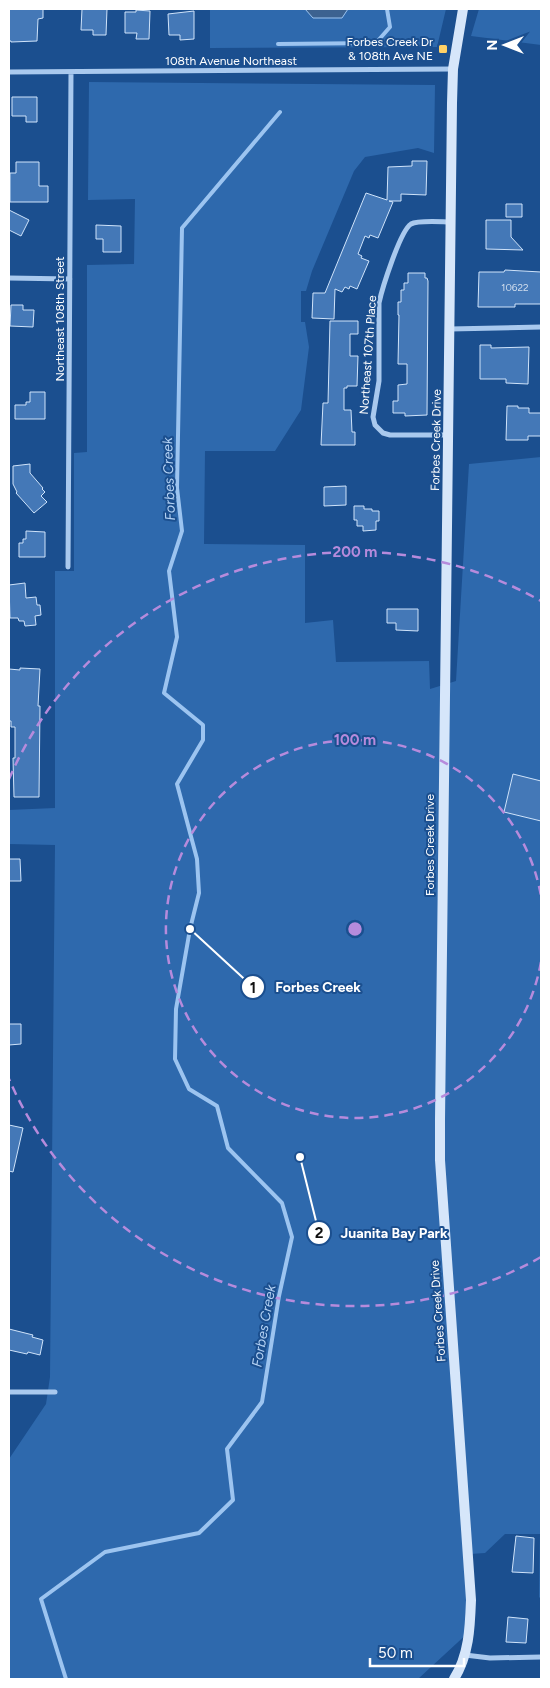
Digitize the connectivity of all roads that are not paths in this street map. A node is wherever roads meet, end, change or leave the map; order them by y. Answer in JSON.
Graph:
{"nodes":[{"id":1,"x":463,"y":9,"type":"edge"},
{"id":2,"x":453,"y":69,"type":"junction"},
{"id":3,"x":9,"y":72,"type":"edge"},
{"id":4,"x":71,"y":72,"type":"junction"},
{"id":5,"x":450,"y":222,"type":"junction"},
{"id":6,"x":9,"y":278,"type":"edge"},
{"id":7,"x":70,"y":279,"type":"junction"},
{"id":8,"x":541,"y":327,"type":"edge"},
{"id":9,"x":450,"y":329,"type":"junction"},
{"id":10,"x":449,"y":435,"type":"junction"},
{"id":11,"x":68,"y":567,"type":"dead end"},
{"id":12,"x":9,"y":1392,"type":"edge"},
{"id":13,"x":55,"y":1392,"type":"dead end"},
{"id":14,"x":465,"y":1655,"type":"junction"},
{"id":15,"x":541,"y":1657,"type":"edge"},
{"id":16,"x":454,"y":1679,"type":"edge"}],
"edges":[{"from":1,"to":2,"type":"street","name":"Forbes Creek Drive"},
{"from":2,"to":4,"type":"street","name":"108th Avenue Northeast"},
{"from":2,"to":5,"type":"street","name":"Forbes Creek Drive"},
{"from":3,"to":4,"type":"street","name":"108th Avenue Northeast"},
{"from":4,"to":7,"type":"street","name":"Northeast 108th Street"},
{"from":5,"to":9,"type":"street","name":"Forbes Creek Drive"},
{"from":5,"to":10,"type":"street","name":"Northeast 107th Place"},
{"from":6,"to":7,"type":"street"},
{"from":7,"to":11,"type":"street","name":"Northeast 108th Street"},
{"from":8,"to":9,"type":"street"},
{"from":9,"to":10,"type":"street","name":"Forbes Creek Drive"},
{"from":10,"to":14,"type":"street","name":"Forbes Creek Drive"},
{"from":12,"to":13,"type":"street"},
{"from":14,"to":15,"type":"street"},
{"from":14,"to":16,"type":"street","name":"Forbes Creek Drive"}]}
